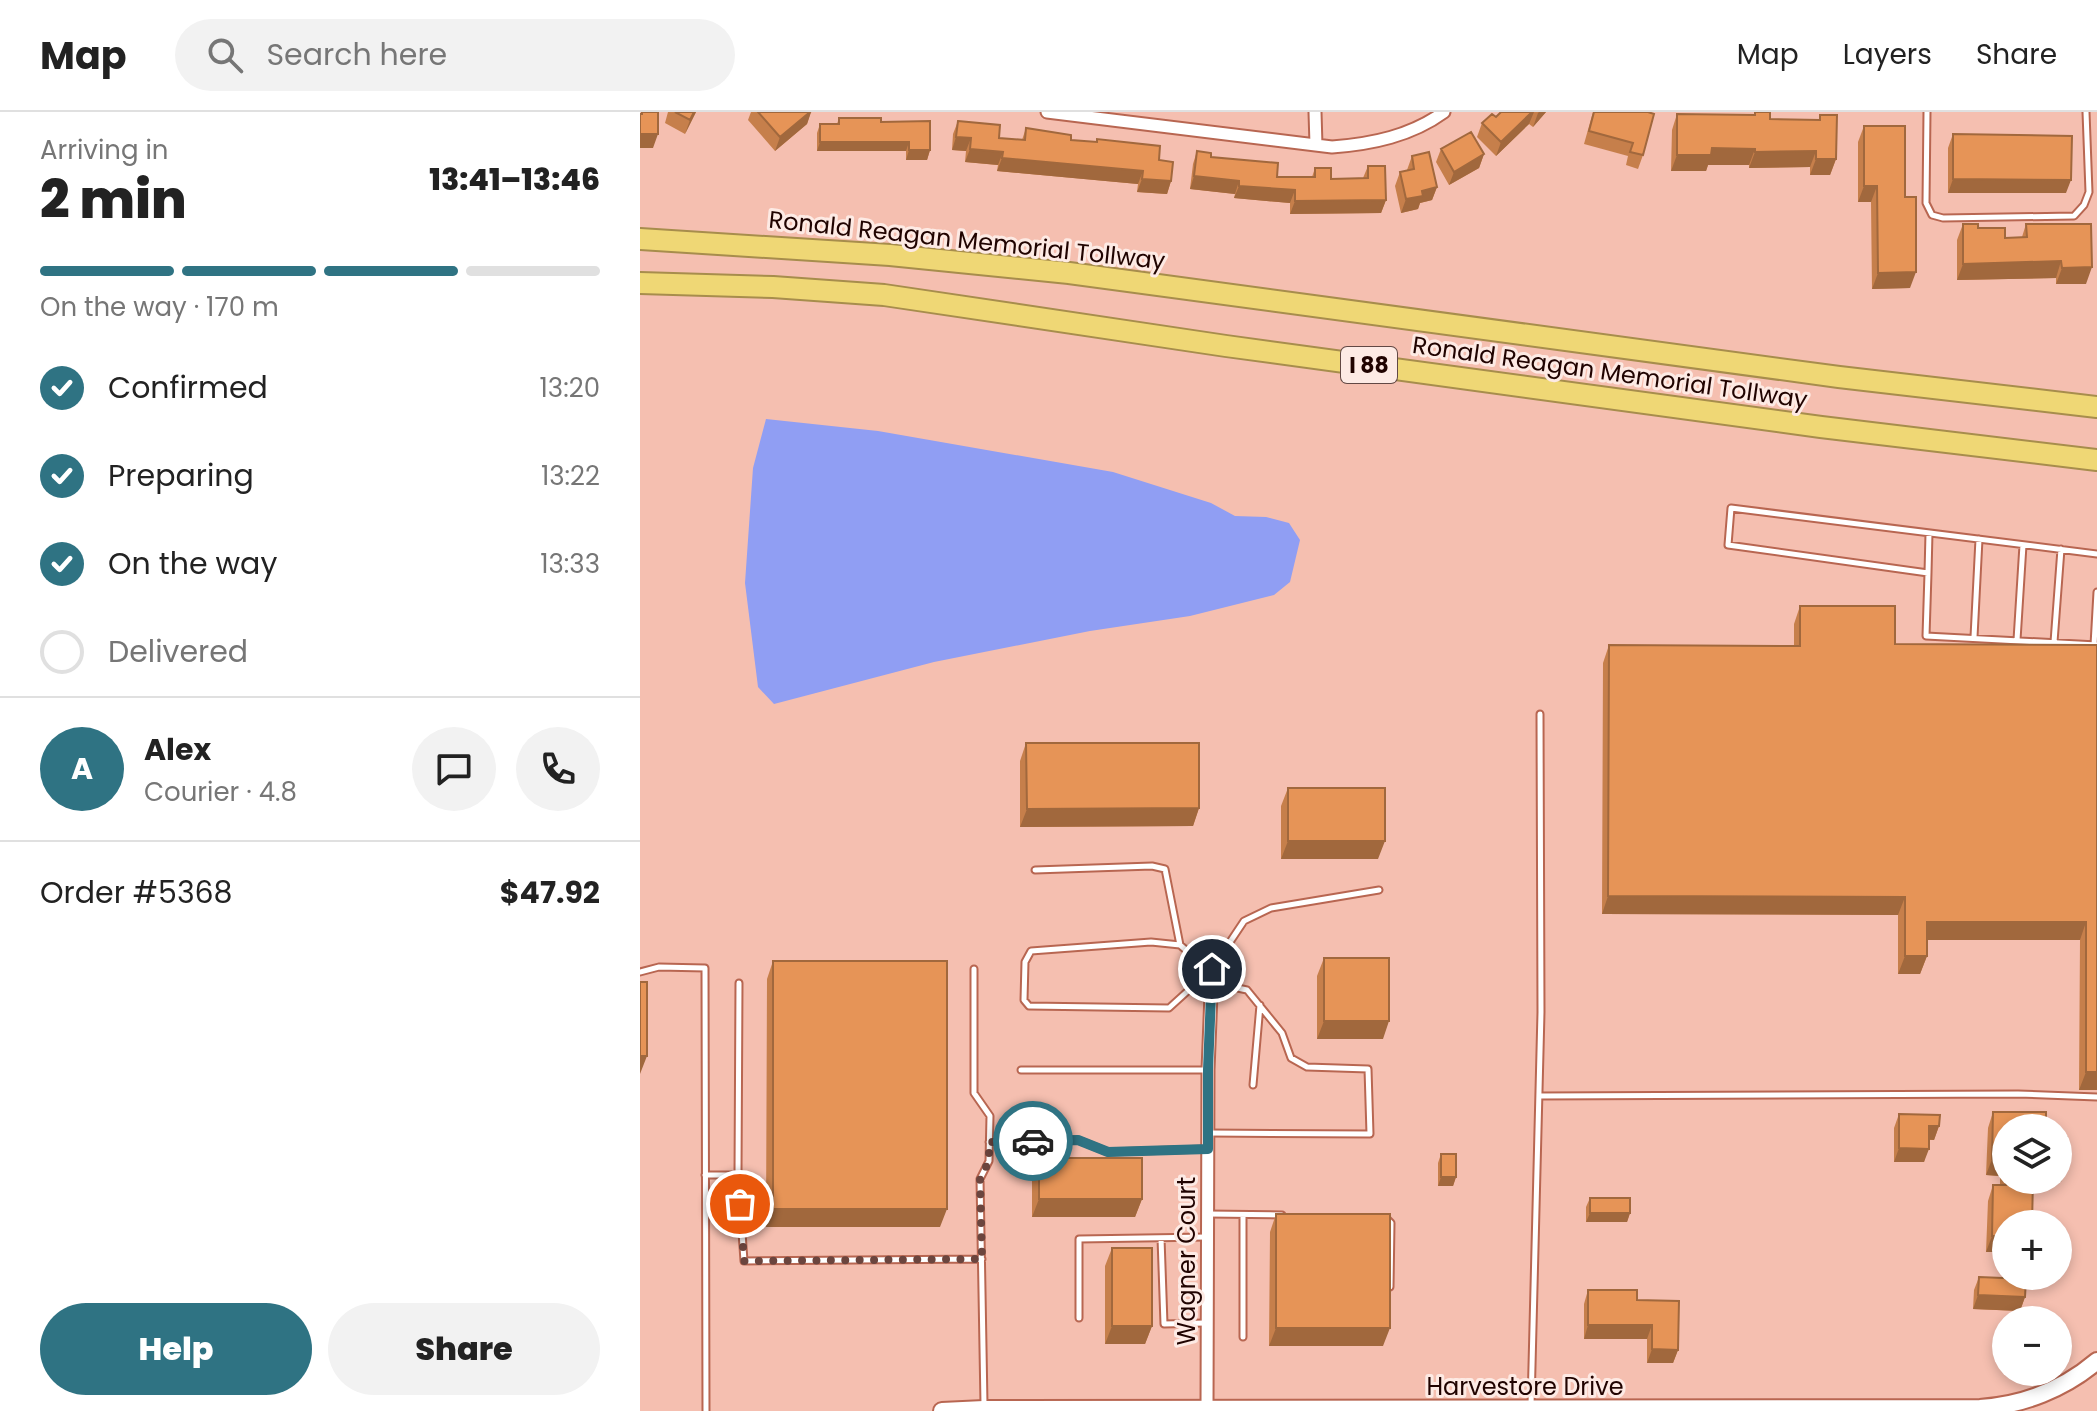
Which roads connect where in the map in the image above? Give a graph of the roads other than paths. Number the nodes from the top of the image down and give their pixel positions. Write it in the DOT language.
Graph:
graph roads {
  1 [pos="1047,112"];
  2 [pos="1315,112"];
  3 [pos="1444,112"];
  4 [pos="1927,112"];
  5 [pos="2086,112"];
  6 [pos="1120,116"];
  7 [pos="1316,145"];
  8 [pos="640,239"];
  9 [pos="640,283"];
  10 [pos="2097,407"];
  11 [pos="2097,460"];
  12 [pos="1929,533"];
  13 [pos="1979,539"];
  14 [pos="2023,545"];
  15 [pos="2061,549"];
  16 [pos="2097,554"];
  17 [pos="1928,573"];
  18 [pos="2097,592"];
  19 [pos="1974,637"];
  20 [pos="2017,640"];
  21 [pos="2054,642"];
  22 [pos="2096,645"];
  23 [pos="1540,714"];
  24 [pos="1035,870"];
  25 [pos="1379,890"];
  26 [pos="1180,945"];
  27 [pos="974,969"];
  28 [pos="1212,969"];
  29 [pos="640,972"];
  30 [pos="739,983"];
  31 [pos="1260,1004"];
  32 [pos="1021,1070"];
  33 [pos="1208,1070"];
  34 [pos="1253,1085"];
  35 [pos="1539,1096"];
  36 [pos="2097,1097"];
  37 [pos="1208,1133"];
  38 [pos="989,1142"];
  39 [pos="1208,1149"];
  40 [pos="705,1175"];
  41 [pos="738,1175"];
  42 [pos="1207,1214"];
  43 [pos="1243,1215"];
  44 [pos="1295,1215"];
  45 [pos="1383,1215"];
  46 [pos="1208,1237"];
  47 [pos="1161,1238"];
  48 [pos="982,1259"];
  49 [pos="1390,1300"];
  50 [pos="1079,1318"];
  51 [pos="1207,1323"];
  52 [pos="1243,1337"];
  53 [pos="2097,1361"];
  54 [pos="984,1409"];
  55 [pos="1207,1410"];
  56 [pos="1365,1410"];
  57 [pos="1444,1410"];
  58 [pos="1531,1410"];
  59 [pos="1748,1410"];
  60 [pos="1881,1410"];
  61 [pos="706,1411"];
  62 [pos="942,1411"];
  1 -- 6 [label="street"];
  2 -- 7 [label="street"];
  3 -- 7 [label="street"];
  4 -- 5 [label="lane"];
  6 -- 7 [label="street"];
  8 -- 10 [label="highway, Ronald Reagan Memorial Tollway / I 88"];
  9 -- 11 [label="highway, Ronald Reagan Memorial Tollway / I 88"];
  12 -- 13 [label="lane"];
  12 -- 17 [label="lane"];
  12 -- 17 [label="lane"];
  13 -- 14 [label="lane"];
  13 -- 19 [label="lane"];
  14 -- 15 [label="lane"];
  14 -- 20 [label="lane"];
  15 -- 16 [label="lane"];
  15 -- 21 [label="lane"];
  17 -- 19 [label="lane"];
  18 -- 22 [label="lane"];
  19 -- 20 [label="lane"];
  20 -- 21 [label="lane"];
  21 -- 22 [label="lane"];
  23 -- 35 [label="lane"];
  24 -- 26 [label="lane"];
  25 -- 28 [label="lane"];
  26 -- 28 [label="lane"];
  26 -- 28 [label="lane"];
  27 -- 38 [label="lane"];
  28 -- 31 [label="lane"];
  28 -- 33 [label="street, Wagner Court"];
  29 -- 40 [label="lane"];
  30 -- 41 [label="lane"];
  31 -- 34 [label="lane"];
  31 -- 37 [label="lane"];
  32 -- 33 [label="lane"];
  33 -- 37 [label="street, Wagner Court"];
  35 -- 36 [label="lane"];
  35 -- 58 [label="lane"];
  37 -- 39 [label="street, Wagner Court"];
  38 -- 39 [label="lane"];
  38 -- 48 [label="lane"];
  39 -- 42 [label="street, Wagner Court"];
  40 -- 41 [label="lane"];
  40 -- 61 [label="lane"];
  41 -- 48 [label="lane"];
  42 -- 43 [label="lane"];
  42 -- 46 [label="street, Wagner Court"];
  43 -- 44 [label="lane"];
  43 -- 52 [label="lane"];
  45 -- 49 [label="lane"];
  46 -- 47 [label="lane"];
  46 -- 51 [label="street, Wagner Court"];
  47 -- 50 [label="lane"];
  47 -- 51 [label="lane"];
  48 -- 54 [label="lane"];
  51 -- 55 [label="street, Wagner Court"];
  53 -- 60 [label="street, Harvestore Drive"];
  54 -- 55 [label="street, Harvestore Drive"];
  54 -- 62 [label="street, Harvestore Drive"];
  55 -- 56 [label="street, Harvestore Drive"];
  56 -- 57 [label="street, Harvestore Drive"];
  57 -- 58 [label="street, Harvestore Drive"];
  58 -- 59 [label="street, Harvestore Drive"];
  59 -- 60 [label="street, Harvestore Drive"];
}
